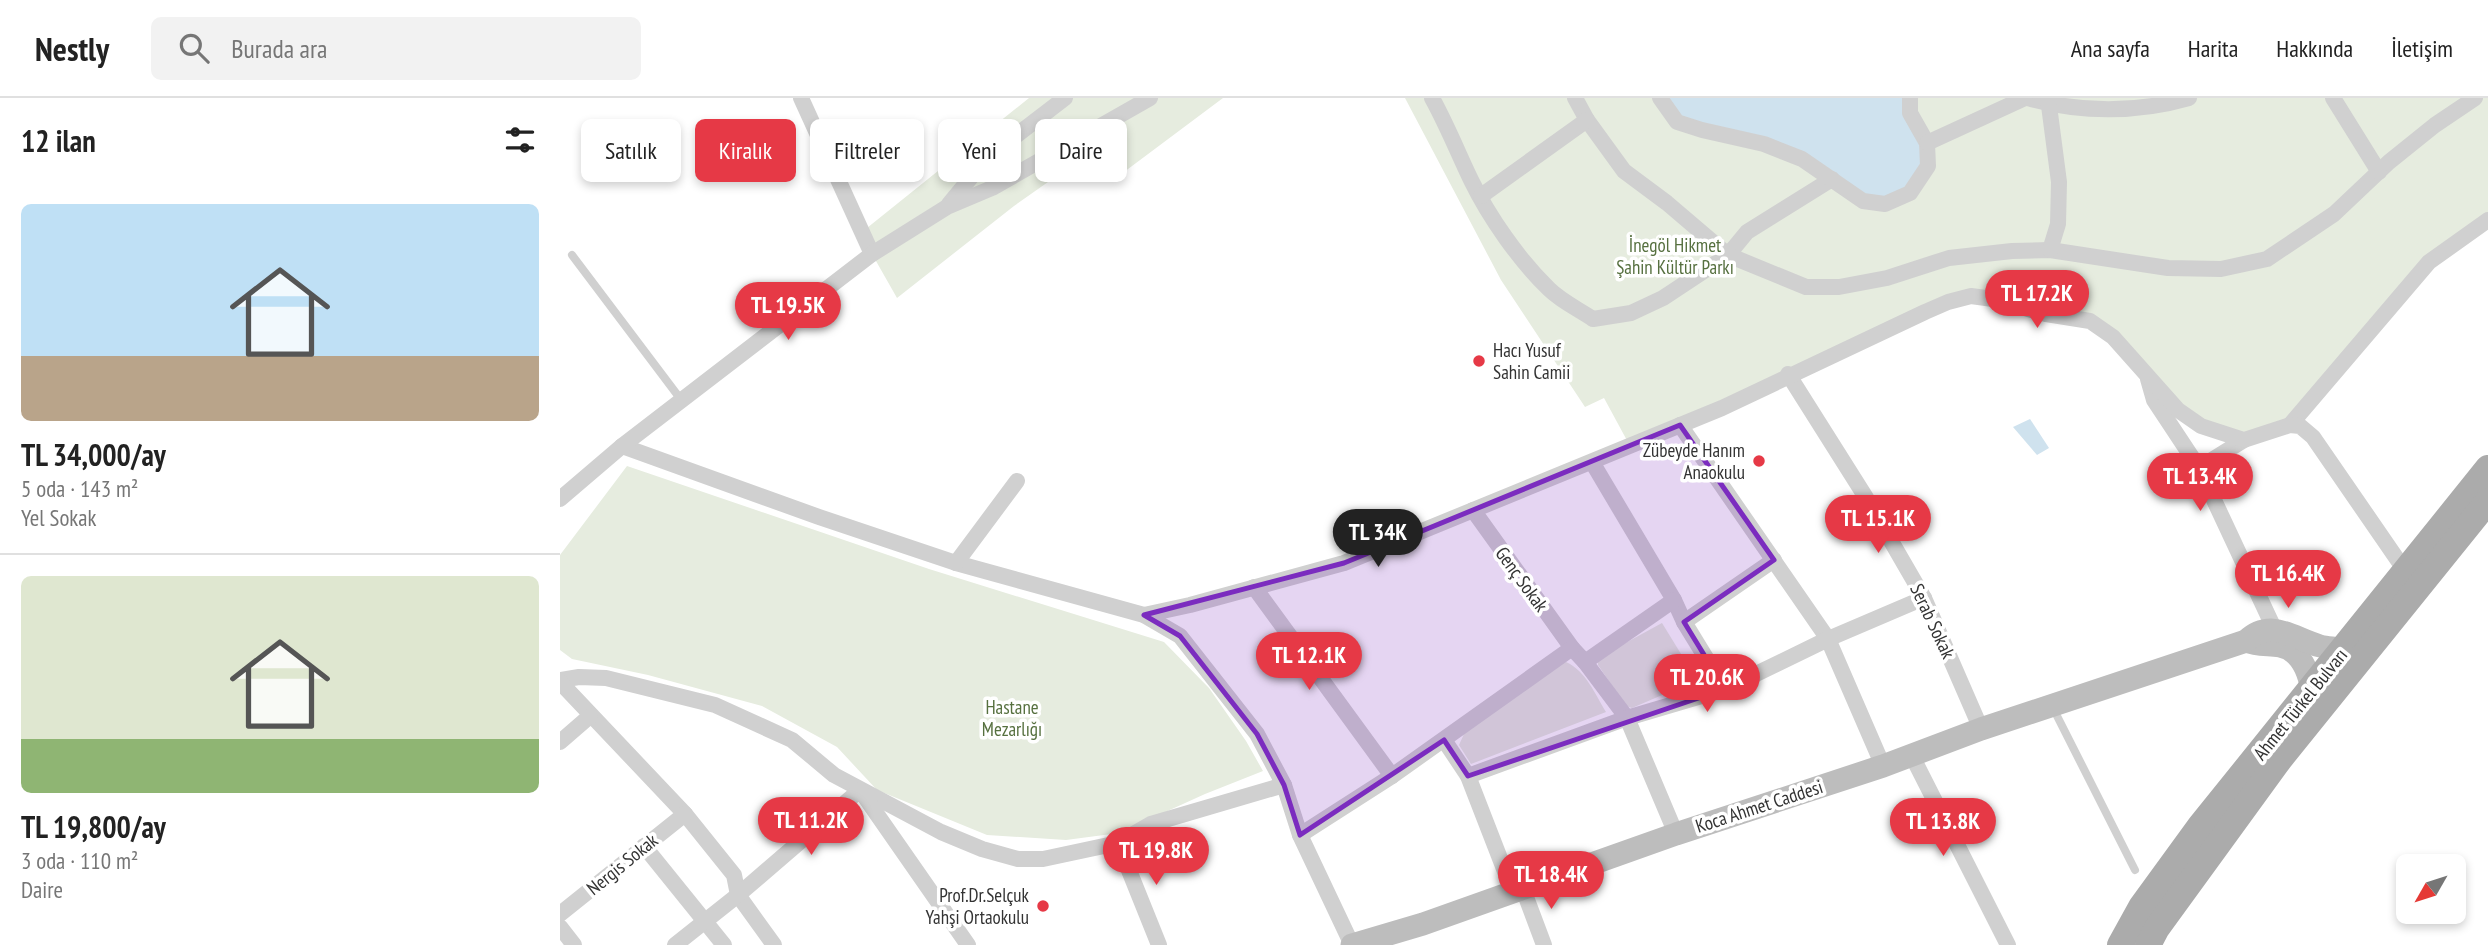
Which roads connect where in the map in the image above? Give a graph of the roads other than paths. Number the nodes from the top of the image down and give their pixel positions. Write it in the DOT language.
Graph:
graph roads {
  1 [pos="801,98"];
  2 [pos="1065,98"];
  3 [pos="1150,98"];
  4 [pos="1432,98"];
  5 [pos="1575,98"];
  6 [pos="1660,98"];
  7 [pos="1910,98"];
  8 [pos="2027,98"];
  9 [pos="2189,98"];
  10 [pos="2333,98"];
  11 [pos="2475,98"];
  12 [pos="2050,100"];
  13 [pos="1587,120"];
  14 [pos="1927,143"];
  15 [pos="2379,172"];
  16 [pos="1832,179"];
  17 [pos="1481,196"];
  18 [pos="947,206"];
  19 [pos="2488,220"];
  20 [pos="2050,250"];
  21 [pos="872,254"];
  22 [pos="572,255"];
  23 [pos="1728,255"];
  24 [pos="2146,373"];
  25 [pos="1788,374"];
  26 [pos="682,401"];
  27 [pos="1680,425"];
  28 [pos="2290,425"];
  29 [pos="2244,440"];
  30 [pos="622,446"];
  31 [pos="1592,462"];
  32 [pos="2199,467"];
  33 [pos="2488,468"];
  34 [pos="1017,481"];
  35 [pos="560,499"];
  36 [pos="2488,501"];
  37 [pos="1473,510"];
  38 [pos="1774,560"];
  39 [pos="956,563"];
  40 [pos="2406,572"];
  41 [pos="1254,587"];
  42 [pos="1924,598"];
  43 [pos="1674,600"];
  44 [pos="1144,615"];
  45 [pos="1684,622"];
  46 [pos="2279,638"];
  47 [pos="1828,639"];
  48 [pos="1572,648"];
  49 [pos="2343,650"];
  50 [pos="1585,662"];
  51 [pos="560,681"];
  52 [pos="1725,689"];
  53 [pos="2312,691"];
  54 [pos="2052,705"];
  55 [pos="590,716"];
  56 [pos="1628,718"];
  57 [pos="1981,729"];
  58 [pos="1444,740"];
  59 [pos="560,742"];
  60 [pos="1911,754"];
  61 [pos="1883,766"];
  62 [pos="1392,776"];
  63 [pos="1468,776"];
  64 [pos="1284,785"];
  65 [pos="860,790"];
  66 [pos="685,814"];
  67 [pos="1676,834"];
  68 [pos="1300,835"];
  69 [pos="1118,844"];
  70 [pos="644,846"];
  71 [pos="2135,870"];
  72 [pos="1518,890"];
  73 [pos="738,895"];
  74 [pos="560,914"];
  75 [pos="705,919"];
  76 [pos="560,927"];
  77 [pos="574,945"];
  78 [pos="675,945"];
  79 [pos="724,945"];
  80 [pos="774,945"];
  81 [pos="968,945"];
  82 [pos="1159,945"];
  83 [pos="1352,945"];
  84 [pos="1544,945"];
  85 [pos="2008,945"];
  86 [pos="2120,945"];
  87 [pos="2148,945"];
  1 -- 21 [label="street"];
  2 -- 18 [label="street"];
  3 -- 18 [label="street"];
  4 -- 17 [label="street"];
  5 -- 13 [label="street"];
  6 -- 16 [label="street"];
  7 -- 14 [label="street"];
  8 -- 12 [label="street"];
  8 -- 14 [label="street"];
  9 -- 12 [label="street"];
  10 -- 15 [label="street"];
  11 -- 15 [label="street"];
  12 -- 20 [label="street"];
  13 -- 17 [label="street"];
  13 -- 23 [label="street"];
  14 -- 16 [label="street"];
  15 -- 20 [label="street"];
  16 -- 23 [label="street"];
  17 -- 23 [label="street"];
  18 -- 21 [label="street"];
  19 -- 28 [label="street"];
  20 -- 23 [label="street"];
  21 -- 26 [label="street"];
  22 -- 26 [label="lane"];
  24 -- 25 [label="street"];
  24 -- 29 [label="street"];
  24 -- 32 [label="street"];
  25 -- 27 [label="street"];
  25 -- 42 [label="street, Serab Sokak"];
  26 -- 30 [label="street"];
  27 -- 31 [label="street"];
  27 -- 38 [label="street"];
  28 -- 29 [label="street"];
  28 -- 40 [label="street"];
  29 -- 32 [label="street"];
  30 -- 35 [label="street"];
  30 -- 39 [label="street"];
  31 -- 37 [label="street"];
  31 -- 43 [label="street"];
  32 -- 46 [label="street"];
  33 -- 40 [label="main road, Ahmet Türkel Bulvarı"];
  34 -- 39 [label="street"];
  36 -- 87 [label="main road, Ahmet Türkel Bulvarı"];
  37 -- 41 [label="street"];
  37 -- 48 [label="street, Genç Sokak"];
  38 -- 45 [label="street"];
  38 -- 47 [label="street"];
  39 -- 44 [label="street"];
  40 -- 49 [label="main road, Ahmet Türkel Bulvarı"];
  41 -- 44 [label="street"];
  41 -- 62 [label="street"];
  42 -- 47 [label="street"];
  42 -- 57 [label="street, Serab Sokak"];
  43 -- 45 [label="street"];
  43 -- 50 [label="street"];
  44 -- 64 [label="street"];
  45 -- 52 [label="street"];
  46 -- 49 [label="street"];
  46 -- 53 [label="street"];
  46 -- 54 [label="street, Koca Ahmet Caddesi"];
  47 -- 52 [label="street"];
  47 -- 61 [label="street"];
  48 -- 50 [label="street, Genç Sokak"];
  48 -- 58 [label="street"];
  49 -- 53 [label="main road, Ahmet Türkel Bulvarı"];
  50 -- 56 [label="street, Genç Sokak"];
  51 -- 55 [label="street"];
  51 -- 65 [label="street"];
  52 -- 56 [label="street"];
  53 -- 86 [label="main road, Ahmet Türkel Bulvarı"];
  54 -- 57 [label="street, Koca Ahmet Caddesi"];
  54 -- 71 [label="lane"];
  55 -- 59 [label="street"];
  55 -- 66 [label="street"];
  56 -- 63 [label="street"];
  56 -- 67 [label="street, Genç Sokak"];
  57 -- 60 [label="street, Koca Ahmet Caddesi"];
  58 -- 62 [label="street"];
  58 -- 63 [label="street"];
  60 -- 61 [label="street, Koca Ahmet Caddesi"];
  60 -- 85 [label="street"];
  61 -- 67 [label="street, Koca Ahmet Caddesi"];
  62 -- 68 [label="street"];
  63 -- 72 [label="street"];
  64 -- 68 [label="street"];
  64 -- 69 [label="street"];
  65 -- 69 [label="street"];
  65 -- 73 [label="street"];
  65 -- 81 [label="street"];
  66 -- 70 [label="street, Nergis Sokak"];
  66 -- 73 [label="street"];
  67 -- 72 [label="street, Koca Ahmet Caddesi"];
  68 -- 83 [label="street"];
  69 -- 82 [label="street"];
  70 -- 74 [label="street, Nergis Sokak"];
  70 -- 75 [label="street"];
  72 -- 83 [label="street, Koca Ahmet Caddesi"];
  72 -- 84 [label="street"];
  73 -- 75 [label="street"];
  73 -- 80 [label="street"];
  75 -- 78 [label="street"];
  75 -- 79 [label="street"];
  76 -- 77 [label="street"];
}
